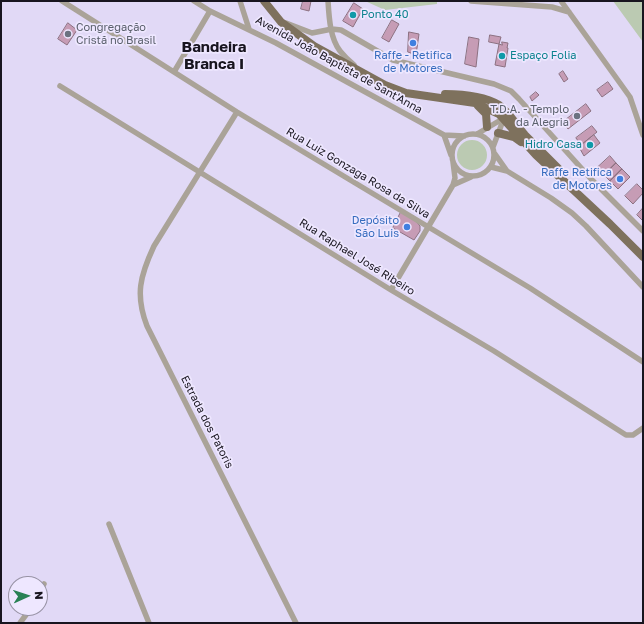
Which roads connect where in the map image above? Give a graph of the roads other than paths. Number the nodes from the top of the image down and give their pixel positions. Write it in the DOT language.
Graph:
graph roads {
  1 [pos="62,1"];
  2 [pos="194,1"];
  3 [pos="240,1"];
  4 [pos="264,1"];
  5 [pos="328,1"];
  6 [pos="471,1"];
  7 [pos="561,1"];
  8 [pos="210,11"];
  9 [pos="569,12"];
  10 [pos="281,22"];
  11 [pos="249,29"];
  12 [pos="332,29"];
  13 [pos="174,72"];
  14 [pos="363,74"];
  15 [pos="60,86"];
  16 [pos="418,95"];
  17 [pos="475,103"];
  18 [pos="498,105"];
  19 [pos="237,112"];
  20 [pos="504,118"];
  21 [pos="488,127"];
  22 [pos="498,133"];
  23 [pos="477,134"];
  24 [pos="524,134"];
  25 [pos="444,135"];
  26 [pos="643,135"];
  27 [pos="464,136"];
  28 [pos="493,147"];
  29 [pos="495,154"];
  30 [pos="536,155"];
  31 [pos="452,159"];
  32 [pos="491,167"];
  33 [pos="507,171"];
  34 [pos="200,172"];
  35 [pos="474,177"];
  36 [pos="454,185"];
  37 [pos="610,224"];
  38 [pos="428,227"];
  39 [pos="643,231"];
  40 [pos="643,257"];
  41 [pos="643,287"];
  42 [pos="392,290"];
  43 [pos="643,362"];
  44 [pos="643,428"];
  45 [pos="109,524"];
  46 [pos="149,623"];
  47 [pos="296,623"];
  1 -- 13 [label="street, Rua Luiz Gonzaga Rosa da Silva"];
  2 -- 8 [label="street"];
  3 -- 11 [label="street, Avenida João Baptista de Sant'Anna"];
  4 -- 10 [label="main road"];
  5 -- 12 [label="street"];
  6 -- 9 [label="street"];
  7 -- 9 [label="street"];
  8 -- 11 [label="street"];
  8 -- 13 [label="street"];
  9 -- 26 [label="street"];
  10 -- 12 [label="street"];
  10 -- 14 [label="main road"];
  11 -- 25 [label="street, Avenida João Baptista de Sant'Anna"];
  12 -- 14 [label="street"];
  12 -- 39 [label="street"];
  13 -- 19 [label="street, Rua Luiz Gonzaga Rosa da Silva"];
  14 -- 16 [label="main road"];
  15 -- 34 [label="street, Rua Raphael José Ribeiro"];
  16 -- 17 [label="main road"];
  16 -- 18 [label="main road"];
  17 -- 20 [label="main road"];
  17 -- 21 [label="main road"];
  18 -- 20 [label="main road"];
  18 -- 24 [label="main road"];
  19 -- 34 [label="street, Estrada dos Patoris"];
  19 -- 38 [label="street, Rua Luiz Gonzaga Rosa da Silva"];
  20 -- 21 [label="street"];
  20 -- 22 [label="street"];
  20 -- 24 [label="main road"];
  20 -- 30 [label="main road"];
  21 -- 23 [label="street"];
  22 -- 28 [label="street"];
  22 -- 30 [label="main road"];
  23 -- 27 [label="street"];
  23 -- 28 [label="street"];
  24 -- 37 [label="main road"];
  25 -- 27 [label="street, Avenida João Baptista de Sant'Anna"];
  25 -- 31 [label="street"];
  27 -- 31 [label="street"];
  28 -- 29 [label="street"];
  29 -- 32 [label="street"];
  29 -- 33 [label="street"];
  30 -- 37 [label="main road"];
  31 -- 35 [label="street"];
  31 -- 36 [label="street"];
  32 -- 33 [label="street"];
  32 -- 35 [label="street"];
  33 -- 41 [label="street"];
  34 -- 42 [label="street, Rua Raphael José Ribeiro"];
  34 -- 47 [label="street, Estrada dos Patoris"];
  35 -- 36 [label="street"];
  36 -- 38 [label="street"];
  37 -- 40 [label="main road"];
  38 -- 42 [label="street"];
  38 -- 43 [label="street, Rua Luiz Gonzaga Rosa da Silva"];
  42 -- 44 [label="street, Rua Raphael José Ribeiro"];
  45 -- 46 [label="street"];
}
